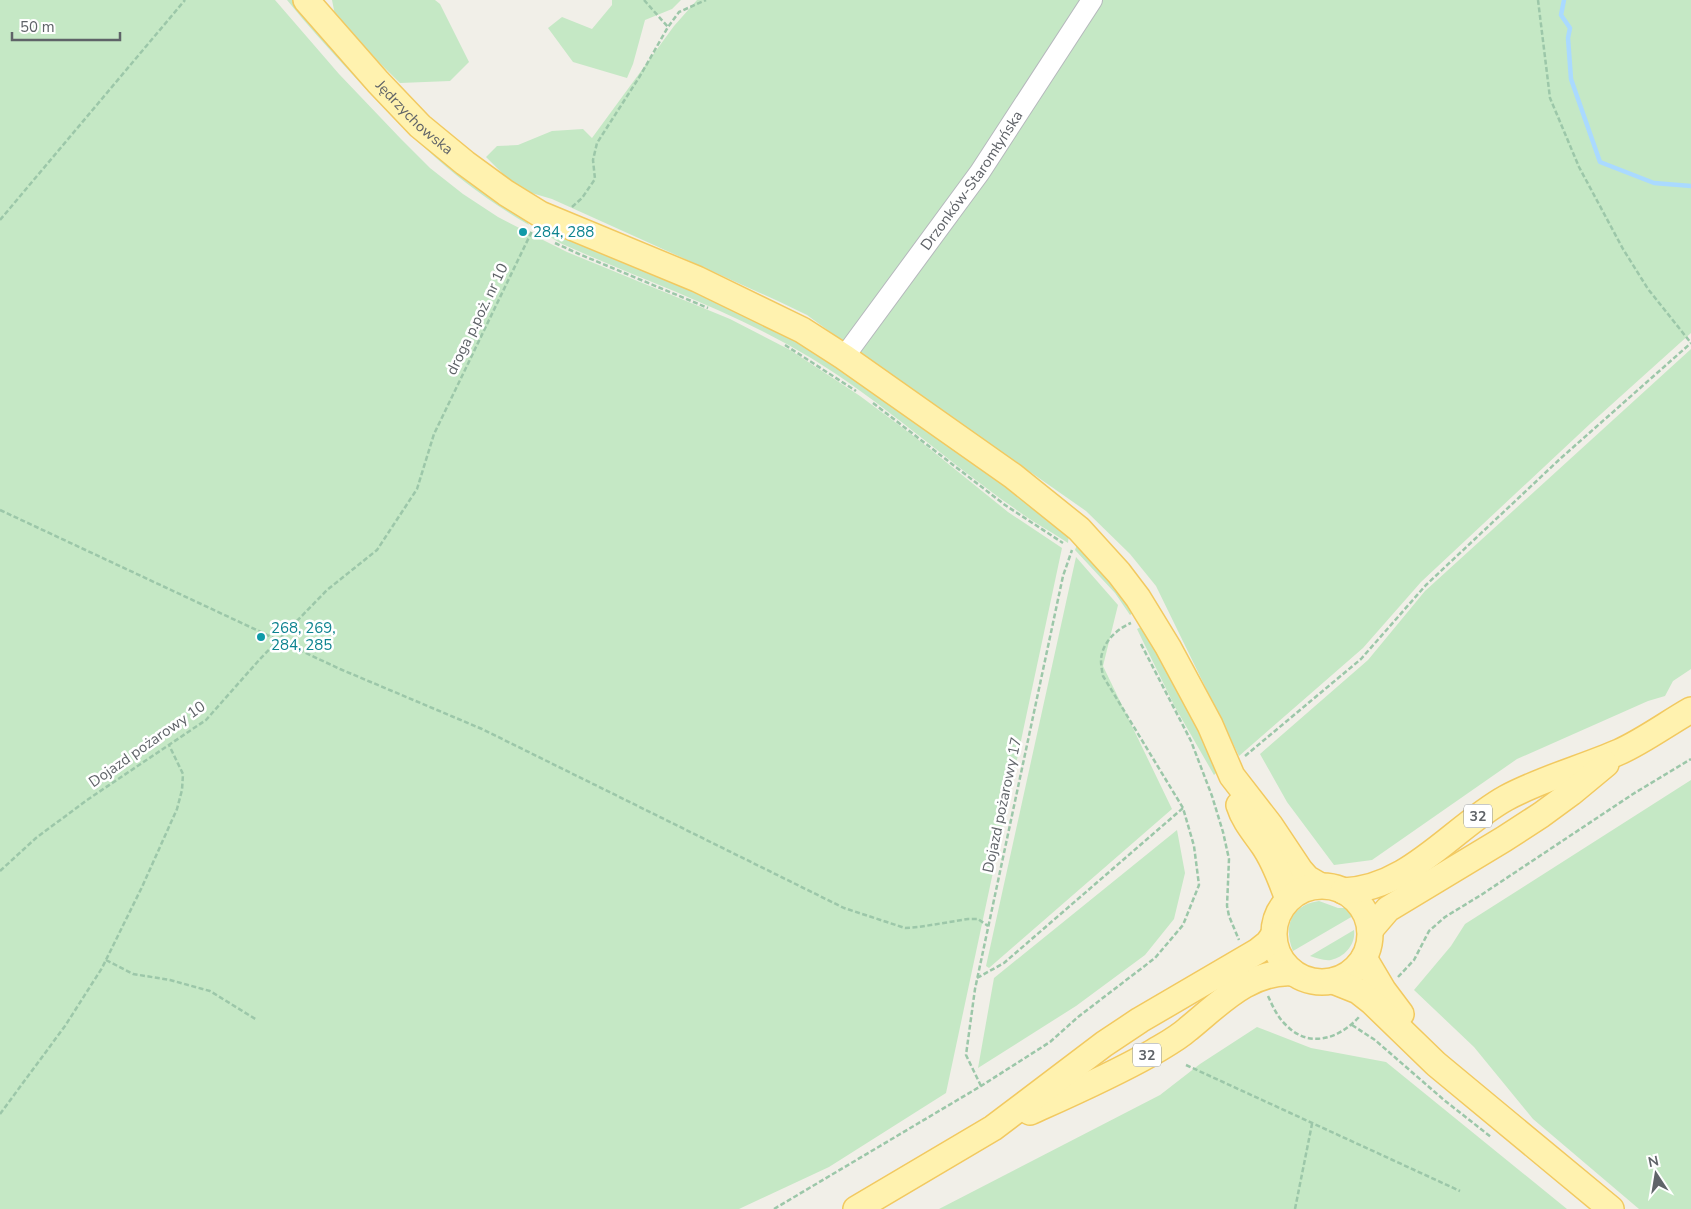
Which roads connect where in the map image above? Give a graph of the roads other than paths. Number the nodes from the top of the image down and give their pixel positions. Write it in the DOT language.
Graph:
graph roads {
  1 [pos="306,0"];
  2 [pos="1092,0"];
  3 [pos="844,357"];
  4 [pos="1691,710"];
  5 [pos="1621,752"];
  6 [pos="1231,773"];
  7 [pos="1319,886"];
  8 [pos="1343,891"];
  9 [pos="1288,900"];
  10 [pos="1370,930"];
  11 [pos="1273,936"];
  12 [pos="1364,958"];
  13 [pos="1293,973"];
  14 [pos="1333,981"];
  15 [pos="1378,996"];
  16 [pos="993,1128"];
  17 [pos="856,1209"];
  18 [pos="1611,1209"];
  1 -- 3 [label="main road, Jędrzychowska"];
  2 -- 3 [label="lane, Drzonków-Staromłyńska"];
  3 -- 6 [label="main road, Jędrzychowska"];
  4 -- 5 [label="main road, 32"];
  5 -- 8 [label="main road, 32"];
  5 -- 10 [label="main road, 32"];
  6 -- 7 [label="main road"];
  6 -- 9 [label="main road"];
  7 -- 8 [label="main road, 32"];
  7 -- 9 [label="main road"];
  8 -- 10 [label="main road, 32"];
  9 -- 11 [label="main road"];
  10 -- 12 [label="main road, 32"];
  11 -- 13 [label="main road"];
  11 -- 16 [label="main road, 32"];
  12 -- 14 [label="main road, 32"];
  12 -- 15 [label="main road"];
  13 -- 14 [label="main road, 32"];
  13 -- 16 [label="main road, 32"];
  14 -- 15 [label="main road"];
  15 -- 18 [label="main road"];
  16 -- 17 [label="main road, 32"];
}
